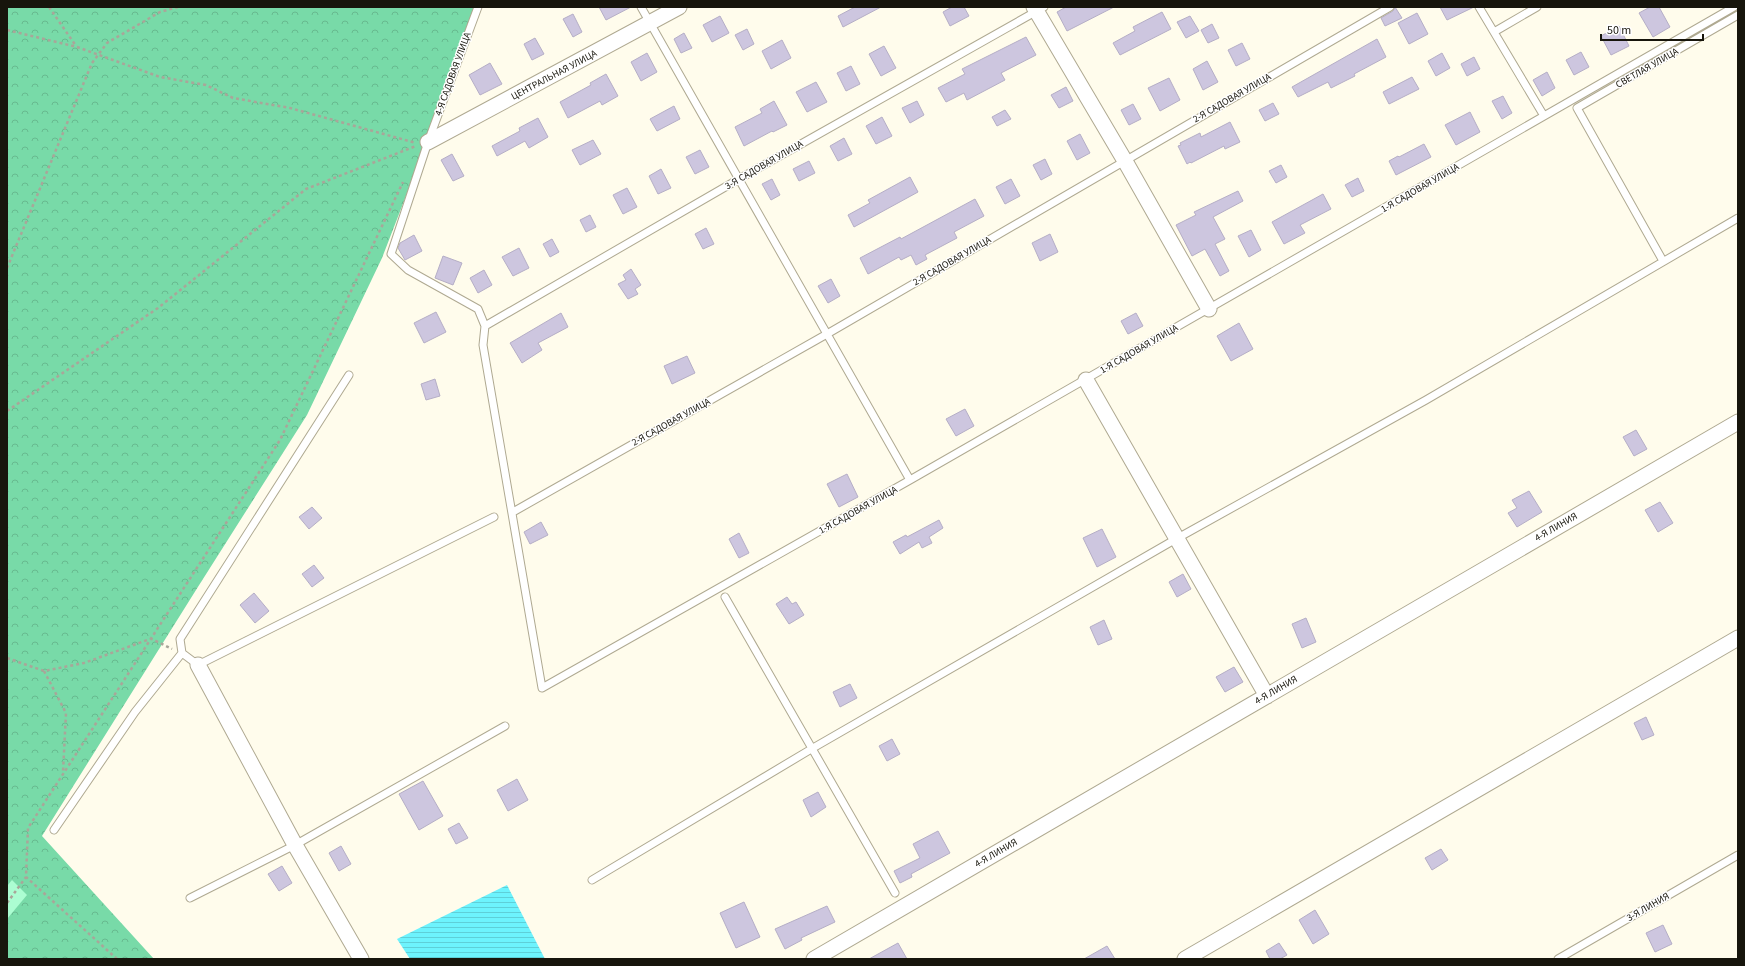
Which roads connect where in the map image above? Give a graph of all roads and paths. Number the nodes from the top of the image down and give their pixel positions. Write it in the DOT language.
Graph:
graph roads {
  1 [pos="49,7"];
  2 [pos="178,7"];
  3 [pos="478,7"];
  4 [pos="641,7"];
  5 [pos="679,7"];
  6 [pos="1390,7"];
  7 [pos="1479,7"];
  8 [pos="1537,7"];
  9 [pos="1734,7"];
  10 [pos="1038,8"];
  11 [pos="1738,15"];
  12 [pos="651,23"];
  13 [pos="7,30"];
  14 [pos="1494,32"];
  15 [pos="77,46"];
  16 [pos="1544,116"];
  17 [pos="422,146"];
  18 [pos="1125,161"];
  19 [pos="739,179"];
  20 [pos="404,181"];
  21 [pos="1738,218"];
  22 [pos="1663,261"];
  23 [pos="7,268"];
  24 [pos="1210,309"];
  25 [pos="485,326"];
  26 [pos="827,334"];
  27 [pos="349,375"];
  28 [pos="1086,380"];
  29 [pos="7,411"];
  30 [pos="1738,422"];
  31 [pos="910,480"];
  32 [pos="513,512"];
  33 [pos="494,517"];
  34 [pos="1176,539"];
  35 [pos="725,597"];
  36 [pos="150,638"];
  37 [pos="1738,638"];
  38 [pos="180,652"];
  39 [pos="7,658"];
  40 [pos="198,665"];
  41 [pos="44,671"];
  42 [pos="1267,696"];
  43 [pos="505,726"];
  44 [pos="813,748"];
  45 [pos="63,774"];
  46 [pos="54,830"];
  47 [pos="295,845"];
  48 [pos="1738,855"];
  49 [pos="26,876"];
  50 [pos="592,880"];
  51 [pos="895,893"];
  52 [pos="190,898"];
  53 [pos="7,903"];
  54 [pos="361,959"];
  55 [pos="814,959"];
  56 [pos="1185,959"];
  57 [pos="1558,959"];
  1 -- 15 [label="path"];
  2 -- 23 [label="path"];
  3 -- 17 [label="lane, 4-Я САДОВАЯ УЛИЦА"];
  4 -- 12 [label="lane"];
  5 -- 12 [label="street, ЦЕНТРАЛЬНАЯ УЛИЦА"];
  6 -- 18 [label="lane, 2-Я САДОВАЯ УЛИЦА"];
  7 -- 14 [label="lane"];
  8 -- 14 [label="lane"];
  9 -- 16 [label="lane, 1-Я САДОВАЯ УЛИЦА"];
  10 -- 18 [label="street"];
  10 -- 19 [label="lane, 3-Я САДОВАЯ УЛИЦА"];
  11 -- 22 [label="lane, СВЕТЛАЯ УЛИЦА"];
  12 -- 17 [label="street, ЦЕНТРАЛЬНАЯ УЛИЦА"];
  12 -- 19 [label="lane"];
  13 -- 15 [label="path"];
  14 -- 16 [label="lane"];
  15 -- 17 [label="path"];
  16 -- 24 [label="lane, 1-Я САДОВАЯ УЛИЦА"];
  17 -- 25 [label="lane, 4-Я САДОВАЯ УЛИЦА"];
  17 -- 29 [label="path"];
  18 -- 24 [label="street"];
  18 -- 26 [label="lane, 2-Я САДОВАЯ УЛИЦА"];
  19 -- 25 [label="lane, 3-Я САДОВАЯ УЛИЦА"];
  19 -- 26 [label="lane"];
  20 -- 36 [label="path"];
  21 -- 22 [label="lane"];
  22 -- 34 [label="lane"];
  24 -- 28 [label="lane, 1-Я САДОВАЯ УЛИЦА"];
  25 -- 32 [label="lane"];
  26 -- 31 [label="lane"];
  26 -- 32 [label="lane, 2-Я САДОВАЯ УЛИЦА"];
  27 -- 38 [label="lane"];
  28 -- 31 [label="lane, 1-Я САДОВАЯ УЛИЦА"];
  28 -- 34 [label="street"];
  30 -- 42 [label="street, 4-Я ЛИНИЯ"];
  31 -- 32 [label="lane, 1-Я САДОВАЯ УЛИЦА"];
  33 -- 40 [label="lane"];
  34 -- 42 [label="street"];
  34 -- 44 [label="lane"];
  35 -- 44 [label="lane"];
  36 -- 38 [label="path"];
  36 -- 41 [label="path"];
  37 -- 56 [label="street"];
  38 -- 40 [label="lane"];
  38 -- 46 [label="lane"];
  39 -- 41 [label="path"];
  40 -- 47 [label="street"];
  41 -- 45 [label="path"];
  42 -- 55 [label="street, 4-Я ЛИНИЯ"];
  43 -- 47 [label="lane"];
  44 -- 50 [label="lane"];
  44 -- 51 [label="lane"];
  47 -- 52 [label="lane"];
  47 -- 54 [label="street"];
  48 -- 57 [label="lane, 3-Я ЛИНИЯ"];
  49 -- 53 [label="path"];
}
